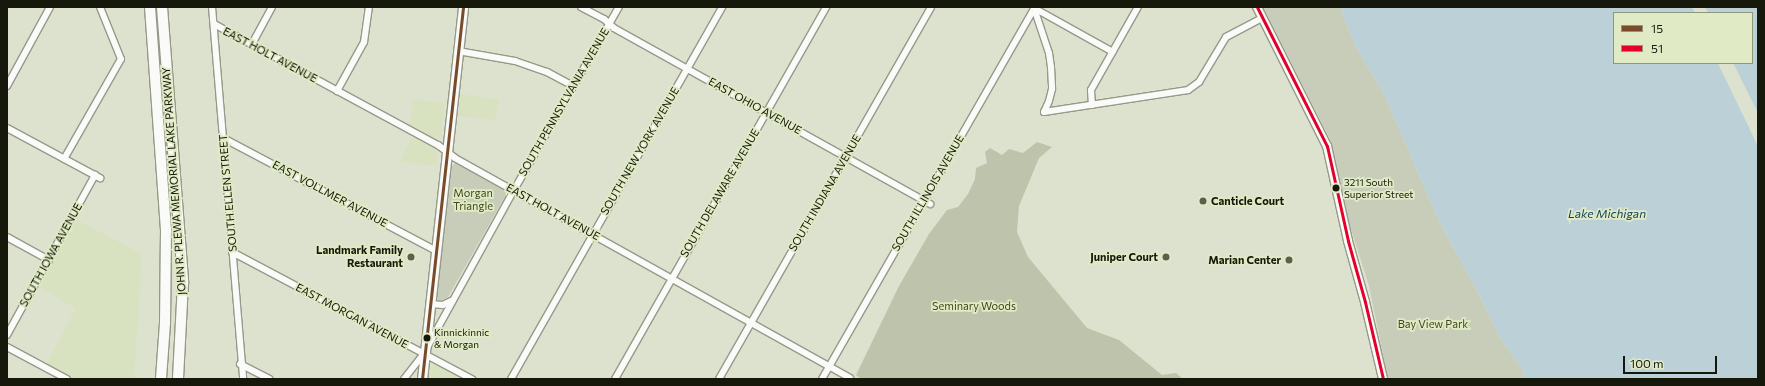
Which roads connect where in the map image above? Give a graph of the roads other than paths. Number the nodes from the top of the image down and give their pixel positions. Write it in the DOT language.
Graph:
graph roads {
  1 [pos="50,7"];
  2 [pos="100,7"];
  3 [pos="150,7"];
  4 [pos="162,7"];
  5 [pos="212,7"];
  6 [pos="272,7"];
  7 [pos="369,7"];
  8 [pos="463,7"];
  9 [pos="581,7"];
  10 [pos="619,7"];
  11 [pos="722,7"];
  12 [pos="826,7"];
  13 [pos="930,7"];
  14 [pos="1033,7"];
  15 [pos="1138,7"];
  16 [pos="1257,7"];
  17 [pos="1262,18"];
  18 [pos="214,24"];
  19 [pos="609,24"];
  20 [pos="252,44"];
  21 [pos="458,51"];
  22 [pos="1113,52"];
  23 [pos="687,69"];
  24 [pos="7,86"];
  25 [pos="573,86"];
  26 [pos="337,91"];
  27 [pos="1092,105"];
  28 [pos="766,112"];
  29 [pos="7,128"];
  30 [pos="223,138"];
  31 [pos="446,151"];
  32 [pos="845,157"];
  33 [pos="64,159"];
  34 [pos="514,190"];
  35 [pos="927,202"];
  36 [pos="593,234"];
  37 [pos="7,237"];
  38 [pos="436,251"];
  39 [pos="232,252"];
  40 [pos="49,260"];
  41 [pos="672,278"];
  42 [pos="452,301"];
  43 [pos="430,304"];
  44 [pos="751,322"];
  45 [pos="7,334"];
  46 [pos="7,346"];
  47 [pos="424,353"];
  48 [pos="240,364"];
  49 [pos="830,365"];
  50 [pos="850,378"];
  51 [pos="67,379"];
  52 [pos="161,379"];
  53 [pos="178,379"];
  54 [pos="242,379"];
  55 [pos="269,379"];
  56 [pos="404,379"];
  57 [pos="422,379"];
  58 [pos="472,379"];
  59 [pos="511,379"];
  60 [pos="614,379"];
  61 [pos="719,379"];
  62 [pos="822,379"];
  63 [pos="1383,379"];
  1 -- 24 [label="street"];
  2 -- 33 [label="street"];
  3 -- 52 [label="main road, JOHN R. PLEWA MEMORIAL LAKE PARKWAY"];
  4 -- 53 [label="main road, JOHN R. PLEWA MEMORIAL LAKE PARKWAY"];
  5 -- 18 [label="street, SOUTH ELLEN STREET"];
  6 -- 20 [label="street"];
  7 -- 26 [label="street"];
  8 -- 21 [label="main road"];
  9 -- 19 [label="street, EAST OHIO AVENUE"];
  10 -- 19 [label="street, SOUTH PENNSYLVANIA AVENUE"];
  11 -- 23 [label="street, SOUTH NEW YORK AVENUE"];
  12 -- 28 [label="street, SOUTH DELAWARE AVENUE"];
  13 -- 32 [label="street, SOUTH INDIANA AVENUE"];
  14 -- 22 [label="street"];
  14 -- 27 [label="street"];
  14 -- 35 [label="street, SOUTH ILLINOIS AVENUE"];
  15 -- 22 [label="street"];
  16 -- 17 [label="street"];
  17 -- 27 [label="street"];
  17 -- 63 [label="street"];
  18 -- 20 [label="street, EAST HOLT AVENUE"];
  18 -- 30 [label="street, SOUTH ELLEN STREET"];
  19 -- 23 [label="street, EAST OHIO AVENUE"];
  19 -- 25 [label="street, SOUTH PENNSYLVANIA AVENUE"];
  20 -- 26 [label="street, EAST HOLT AVENUE"];
  21 -- 25 [label="street"];
  21 -- 31 [label="main road"];
  22 -- 27 [label="street"];
  23 -- 28 [label="street, EAST OHIO AVENUE"];
  23 -- 36 [label="street, SOUTH NEW YORK AVENUE"];
  25 -- 34 [label="street, SOUTH PENNSYLVANIA AVENUE"];
  26 -- 31 [label="street, EAST HOLT AVENUE"];
  28 -- 32 [label="street, EAST OHIO AVENUE"];
  28 -- 41 [label="street, SOUTH DELAWARE AVENUE"];
  29 -- 33 [label="street"];
  30 -- 38 [label="street, EAST VOLLMER AVENUE"];
  30 -- 39 [label="street, SOUTH ELLEN STREET"];
  31 -- 34 [label="street, EAST HOLT AVENUE"];
  31 -- 38 [label="main road"];
  32 -- 35 [label="street, EAST OHIO AVENUE"];
  32 -- 44 [label="street, SOUTH INDIANA AVENUE"];
  33 -- 40 [label="street, SOUTH IOWA AVENUE"];
  34 -- 36 [label="street, EAST HOLT AVENUE"];
  34 -- 42 [label="street, SOUTH PENNSYLVANIA AVENUE"];
  35 -- 49 [label="street, SOUTH ILLINOIS AVENUE"];
  36 -- 41 [label="street, EAST HOLT AVENUE"];
  36 -- 59 [label="street, SOUTH NEW YORK AVENUE"];
  37 -- 40 [label="street"];
  38 -- 43 [label="main road"];
  39 -- 47 [label="street, EAST MORGAN AVENUE"];
  39 -- 48 [label="street, SOUTH ELLEN STREET"];
  40 -- 45 [label="street, SOUTH IOWA AVENUE"];
  41 -- 44 [label="street, EAST HOLT AVENUE"];
  41 -- 60 [label="street, SOUTH DELAWARE AVENUE"];
  42 -- 43 [label="street"];
  42 -- 47 [label="street, SOUTH PENNSYLVANIA AVENUE"];
  43 -- 47 [label="main road"];
  44 -- 49 [label="street, EAST HOLT AVENUE"];
  44 -- 61 [label="street, SOUTH INDIANA AVENUE"];
  46 -- 51 [label="street"];
  47 -- 56 [label="street, SOUTH PENNSYLVANIA AVENUE"];
  47 -- 57 [label="main road"];
  47 -- 58 [label="street, EAST MORGAN AVENUE"];
  48 -- 54 [label="street, SOUTH ELLEN STREET"];
  48 -- 55 [label="street"];
  49 -- 50 [label="street, EAST HOLT AVENUE"];
  49 -- 62 [label="street, SOUTH ILLINOIS AVENUE"];
}
